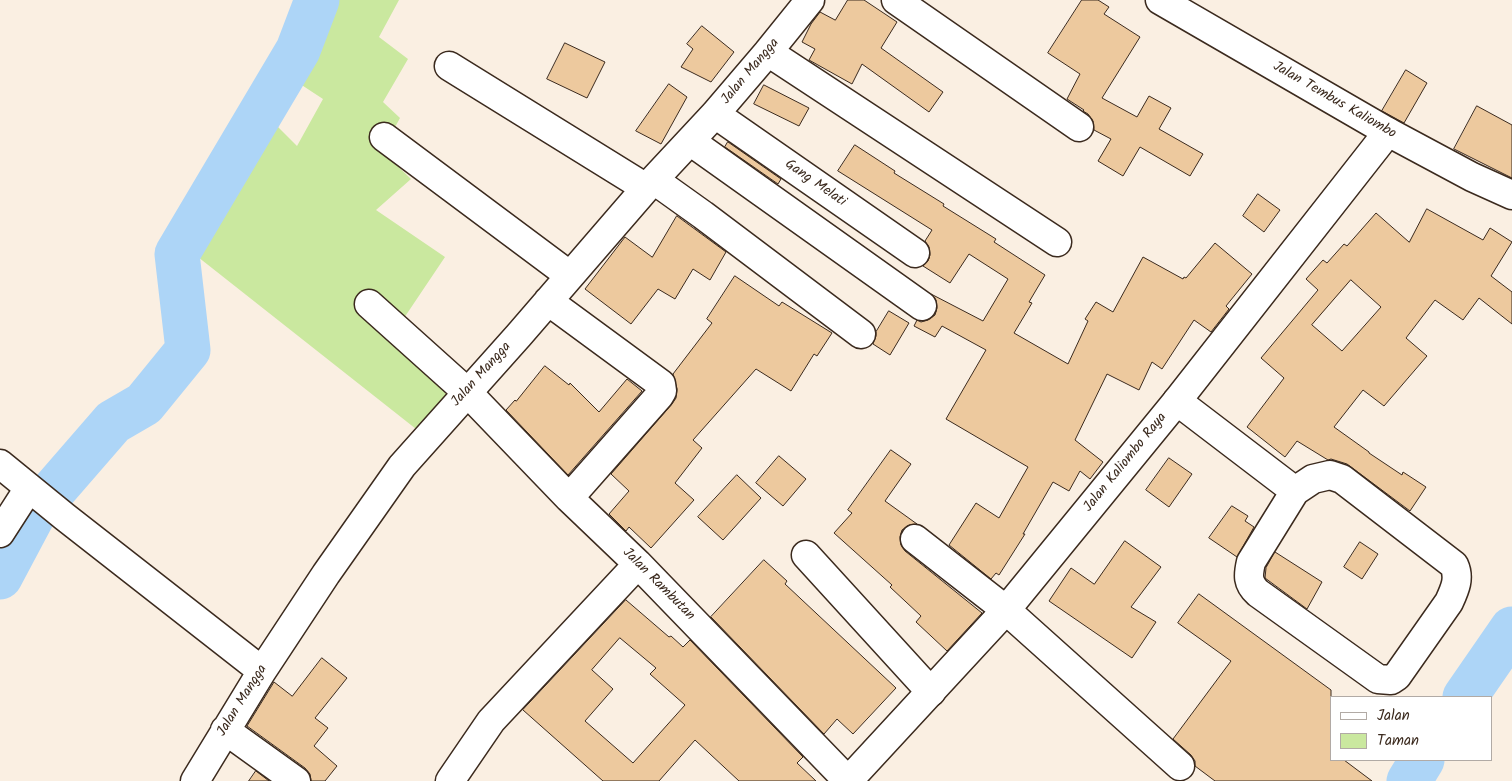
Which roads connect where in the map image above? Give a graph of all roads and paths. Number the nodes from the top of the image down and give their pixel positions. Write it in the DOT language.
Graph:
graph roads {
  1 [pos="810,0"];
  2 [pos="896,0"];
  3 [pos="1160,0"];
  4 [pos="768,52"];
  5 [pos="449,66"];
  6 [pos="715,114"];
  7 [pos="1079,127"];
  8 [pos="1388,132"];
  9 [pos="384,137"];
  10 [pos="690,141"];
  11 [pos="650,184"];
  12 [pos="1512,195"];
  13 [pos="1056,242"];
  14 [pos="915,253"];
  15 [pos="569,275"];
  16 [pos="548,301"];
  17 [pos="370,304"];
  18 [pos="922,306"];
  19 [pos="861,334"];
  20 [pos="466,392"];
  21 [pos="1177,401"];
  22 [pos="0,464"];
  23 [pos="33,491"];
  24 [pos="1295,492"];
  25 [pos="569,498"];
  26 [pos="0,533"];
  27 [pos="915,539"];
  28 [pos="806,555"];
  29 [pos="638,564"];
  30 [pos="1006,610"];
  31 [pos="262,670"];
  32 [pos="931,692"];
  33 [pos="225,730"];
  34 [pos="1180,766"];
  35 [pos="195,781"];
  36 [pos="296,781"];
  37 [pos="450,781"];
  38 [pos="848,781"];
  1 -- 4 [label="street, Jalan Mangga"];
  2 -- 7 [label="street"];
  3 -- 8 [label="street, Jalan Tembus Kaliombo"];
  4 -- 6 [label="street, Jalan Mangga"];
  4 -- 13 [label="street"];
  5 -- 11 [label="street"];
  6 -- 10 [label="street, Jalan Mangga"];
  6 -- 14 [label="street, Gang Melati"];
  8 -- 12 [label="street, Jalan Tembus Kaliombo"];
  8 -- 21 [label="street, Jalan Kaliombo Raya"];
  9 -- 15 [label="street"];
  10 -- 11 [label="street, Jalan Mangga"];
  10 -- 18 [label="street"];
  11 -- 15 [label="street, Jalan Mangga"];
  11 -- 19 [label="street"];
  15 -- 16 [label="street, Jalan Mangga"];
  16 -- 20 [label="street, Jalan Mangga"];
  16 -- 25 [label="street"];
  17 -- 20 [label="street, Jalan Rambutan"];
  20 -- 25 [label="street, Jalan Rambutan"];
  20 -- 31 [label="street, Jalan Mangga"];
  21 -- 24 [label="street"];
  21 -- 30 [label="street, Jalan Kaliombo Raya"];
  22 -- 23 [label="street"];
  23 -- 26 [label="street"];
  23 -- 31 [label="street"];
  24 -- 24 [label="street"];
  25 -- 29 [label="street, Jalan Rambutan"];
  27 -- 30 [label="street"];
  28 -- 32 [label="street"];
  29 -- 37 [label="street"];
  29 -- 38 [label="street, Jalan Rambutan"];
  30 -- 32 [label="street, Jalan Kaliombo Raya"];
  30 -- 34 [label="street"];
  31 -- 33 [label="street, Jalan Mangga"];
  32 -- 38 [label="street, Jalan Kaliombo Raya"];
  33 -- 35 [label="street, Jalan Mangga"];
  33 -- 36 [label="street"];
}
